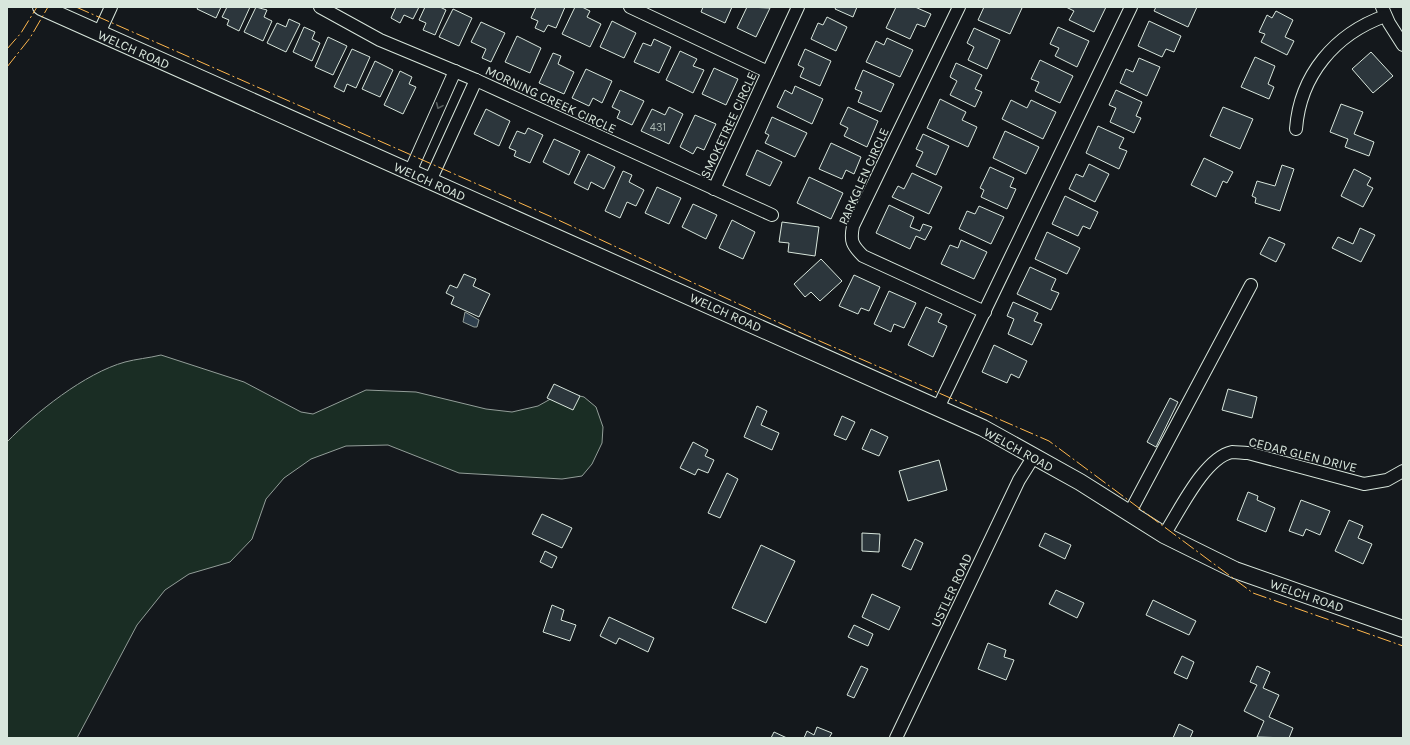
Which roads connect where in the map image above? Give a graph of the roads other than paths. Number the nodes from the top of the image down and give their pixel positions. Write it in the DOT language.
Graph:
graph roads {
  1 [pos="41,7"];
  2 [pos="111,7"];
  3 [pos="320,7"];
  4 [pos="630,7"];
  5 [pos="798,7"];
  6 [pos="959,7"];
  7 [pos="1130,7"];
  8 [pos="1383,12"];
  9 [pos="99,33"];
  10 [pos="1403,45"];
  11 [pos="455,71"];
  12 [pos="768,72"];
  13 [pos="476,80"];
  14 [pos="1296,129"];
  15 [pos="410,172"];
  16 [pos="430,181"];
  17 [pos="714,189"];
  18 [pos="772,215"];
  19 [pos="1251,285"];
  20 [pos="984,312"];
  21 [pos="938,408"];
  22 [pos="1034,456"];
  23 [pos="1403,471"];
  24 [pos="1129,514"];
  25 [pos="1164,535"];
  26 [pos="1403,628"];
  27 [pos="896,738"];
  1 -- 9 [label="main road, WELCH ROAD"];
  2 -- 9 [label="street"];
  3 -- 11 [label="street, MORNING CREEK CIRCLE"];
  4 -- 12 [label="street, SMOKETREE CIRCLE"];
  5 -- 12 [label="street, SMOKETREE CIRCLE"];
  6 -- 20 [label="street, PARKGLEN CIRCLE"];
  7 -- 20 [label="street"];
  8 -- 10 [label="street"];
  8 -- 14 [label="street"];
  9 -- 15 [label="main road, WELCH ROAD"];
  11 -- 13 [label="street, MORNING CREEK CIRCLE"];
  11 -- 15 [label="street, one-way"];
  12 -- 17 [label="street, SMOKETREE CIRCLE"];
  13 -- 16 [label="street"];
  13 -- 17 [label="street, MORNING CREEK CIRCLE"];
  15 -- 16 [label="main road, WELCH ROAD"];
  16 -- 21 [label="main road, WELCH ROAD"];
  17 -- 18 [label="street, MORNING CREEK CIRCLE"];
  19 -- 24 [label="street"];
  20 -- 21 [label="street"];
  21 -- 22 [label="main road, WELCH ROAD"];
  22 -- 24 [label="main road, WELCH ROAD"];
  22 -- 27 [label="street, USTLER ROAD"];
  23 -- 25 [label="street, CEDAR GLEN DRIVE"];
  24 -- 25 [label="main road, WELCH ROAD"];
  25 -- 26 [label="main road, WELCH ROAD"];
}
